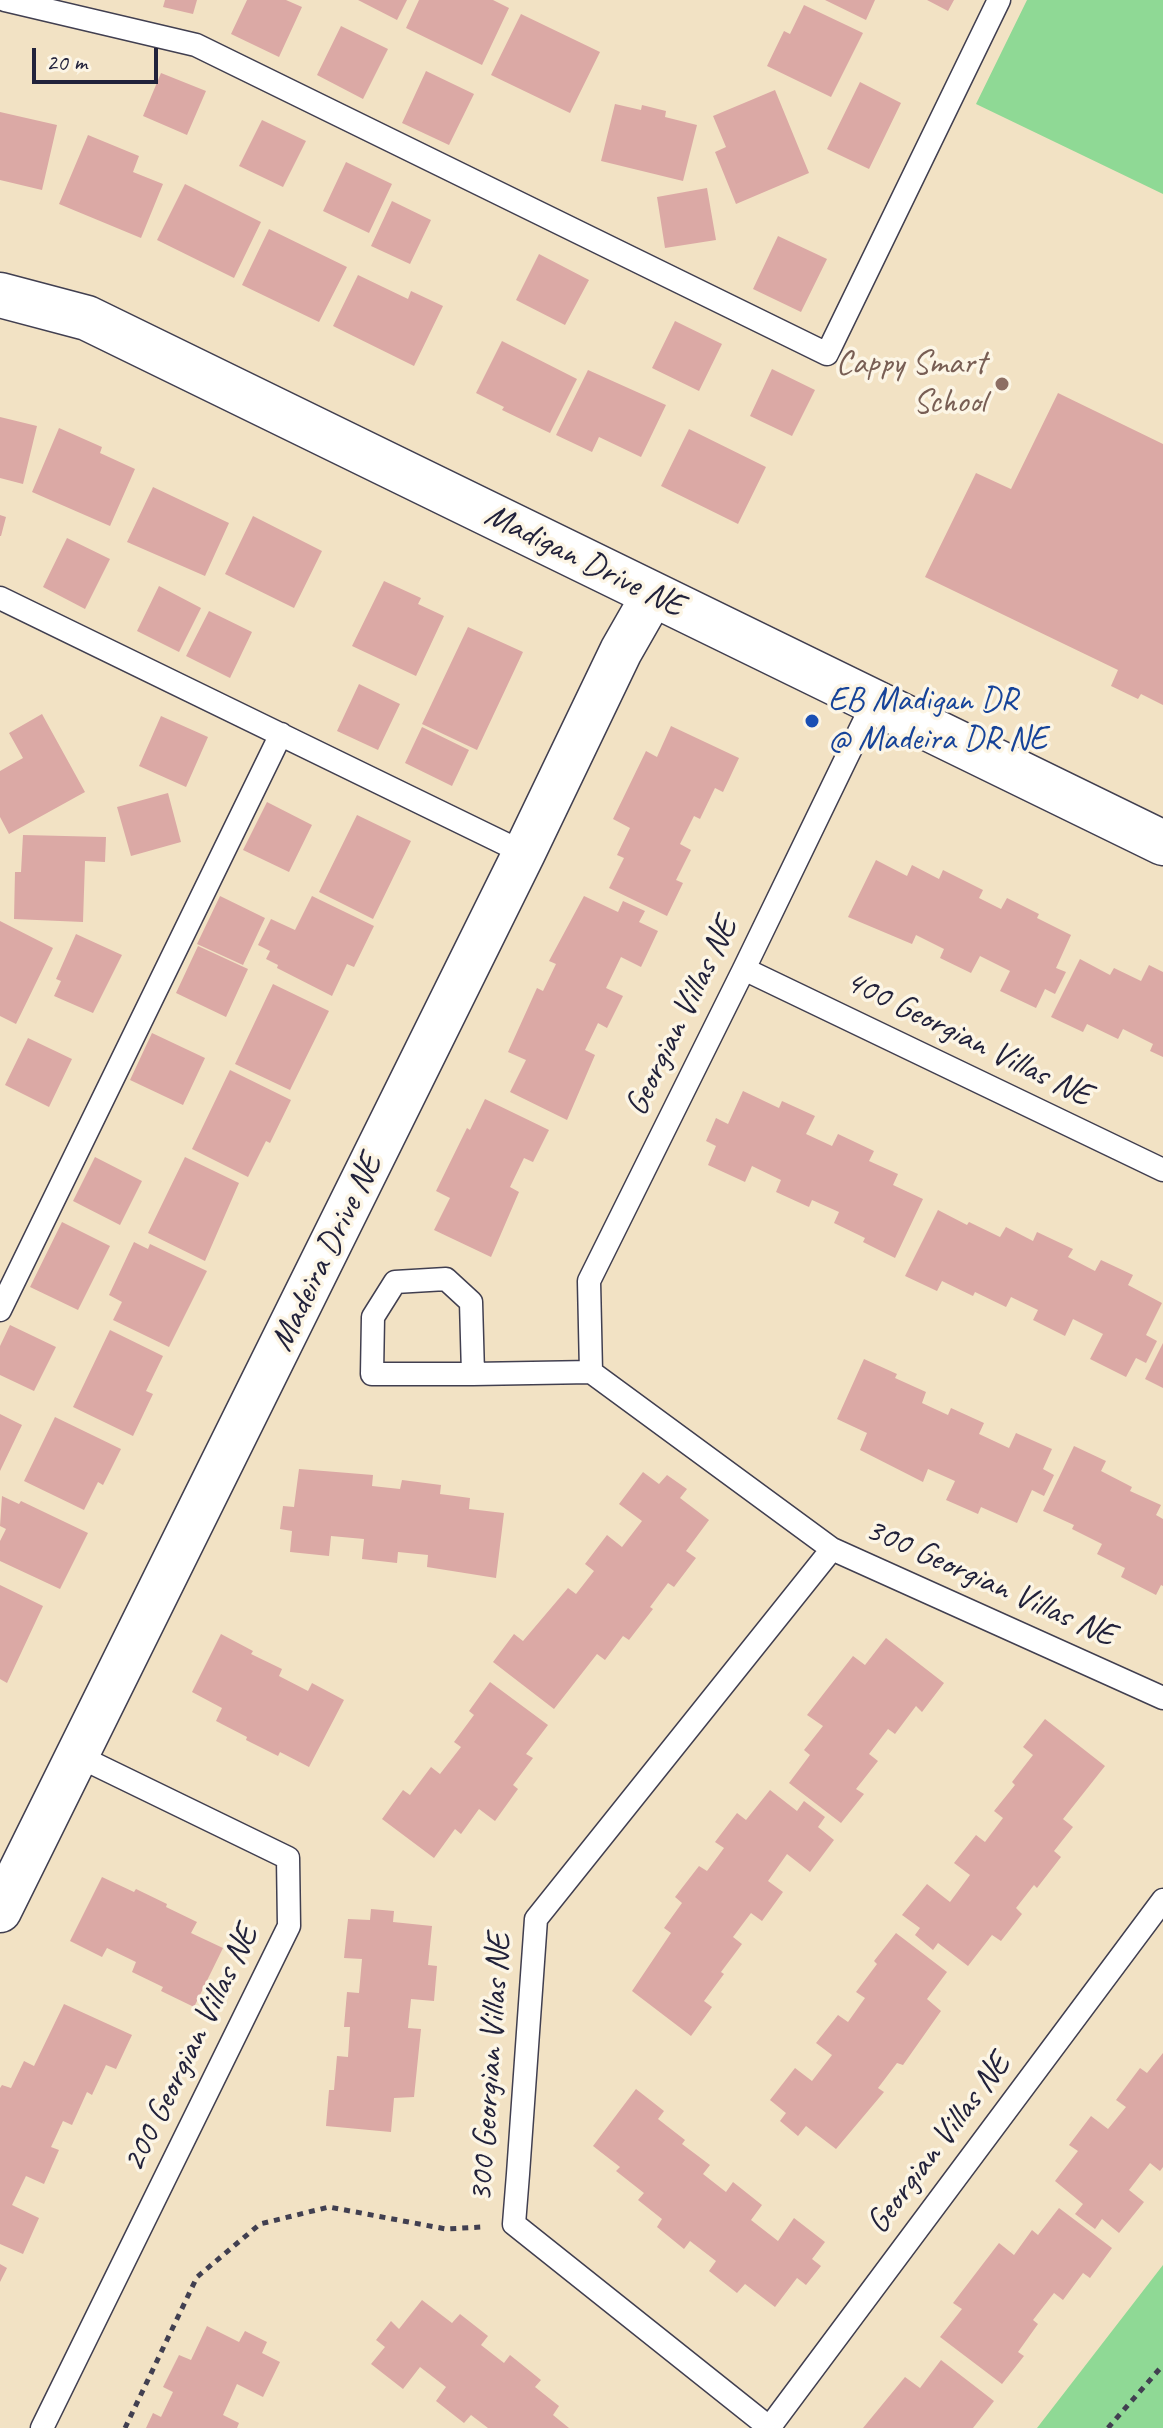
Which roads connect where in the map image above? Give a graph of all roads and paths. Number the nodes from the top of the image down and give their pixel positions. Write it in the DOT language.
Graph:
graph roads {
  1 [pos="5,0"];
  2 [pos="999,0"];
  3 [pos="0,295"];
  4 [pos="653,595"];
  5 [pos="0,598"];
  6 [pos="874,701"];
  7 [pos="281,734"];
  8 [pos="1163,843"];
  9 [pos="524,853"];
  10 [pos="744,969"];
  11 [pos="1163,1170"];
  12 [pos="0,1310"];
  13 [pos="591,1372"];
  14 [pos="473,1374"];
  15 [pos="832,1549"];
  16 [pos="1163,1698"];
  17 [pos="78,1756"];
  18 [pos="1163,1900"];
  19 [pos="0,1911"];
  20 [pos="514,2224"];
  21 [pos="1163,2365"];
  22 [pos="42,2428"];
  23 [pos="125,2428"];
  24 [pos="770,2428"];
  25 [pos="1108,2428"];
  1 -- 2 [label="lane"];
  3 -- 4 [label="street, Madigan Drive NE"];
  4 -- 6 [label="street, Madigan Drive NE"];
  4 -- 9 [label="street, Madeira Drive NE"];
  5 -- 7 [label="lane"];
  6 -- 8 [label="street, Madigan Drive NE"];
  6 -- 10 [label="lane, Georgian Villas NE"];
  7 -- 9 [label="lane"];
  7 -- 12 [label="lane"];
  9 -- 17 [label="street, Madeira Drive NE"];
  10 -- 11 [label="lane, 400 Georgian Villas NE"];
  10 -- 13 [label="lane, Georgian Villas NE"];
  13 -- 14 [label="lane"];
  13 -- 15 [label="lane, 300 Georgian Villas NE"];
  14 -- 14 [label="lane"];
  15 -- 16 [label="lane, 300 Georgian Villas NE"];
  15 -- 20 [label="lane, 300 Georgian Villas NE"];
  17 -- 19 [label="street, Madeira Drive NE"];
  17 -- 22 [label="lane, 200 Georgian Villas NE"];
  18 -- 24 [label="lane, Georgian Villas NE"];
  20 -- 23 [label="path"];
  20 -- 24 [label="lane, 300 Georgian Villas NE"];
  21 -- 25 [label="path"];
}
